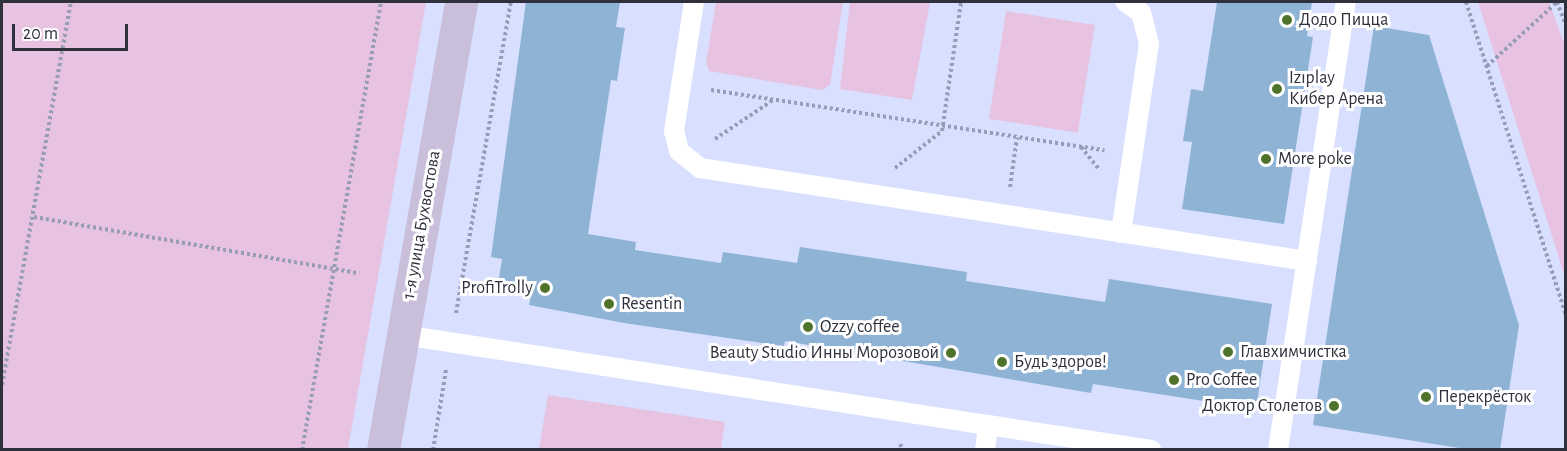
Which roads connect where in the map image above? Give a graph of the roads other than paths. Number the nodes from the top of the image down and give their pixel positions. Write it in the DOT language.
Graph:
graph roads {
  1 [pos="461,2"];
  2 [pos="694,2"];
  3 [pos="1125,2"];
  4 [pos="1346,2"];
  5 [pos="1121,233"];
  6 [pos="1307,261"];
  7 [pos="403,335"];
  8 [pos="988,424"];
  9 [pos="382,450"];
  10 [pos="985,450"];
  11 [pos="1151,450"];
  12 [pos="1278,450"];
  1 -- 7 [label="street, 1-я улица Бухвостова"];
  2 -- 5 [label="lane"];
  3 -- 5 [label="lane"];
  4 -- 6 [label="lane"];
  5 -- 6 [label="lane"];
  6 -- 12 [label="lane"];
  7 -- 8 [label="lane"];
  7 -- 9 [label="street, 1-я улица Бухвостова"];
  8 -- 10 [label="lane"];
  8 -- 11 [label="lane"];
}
